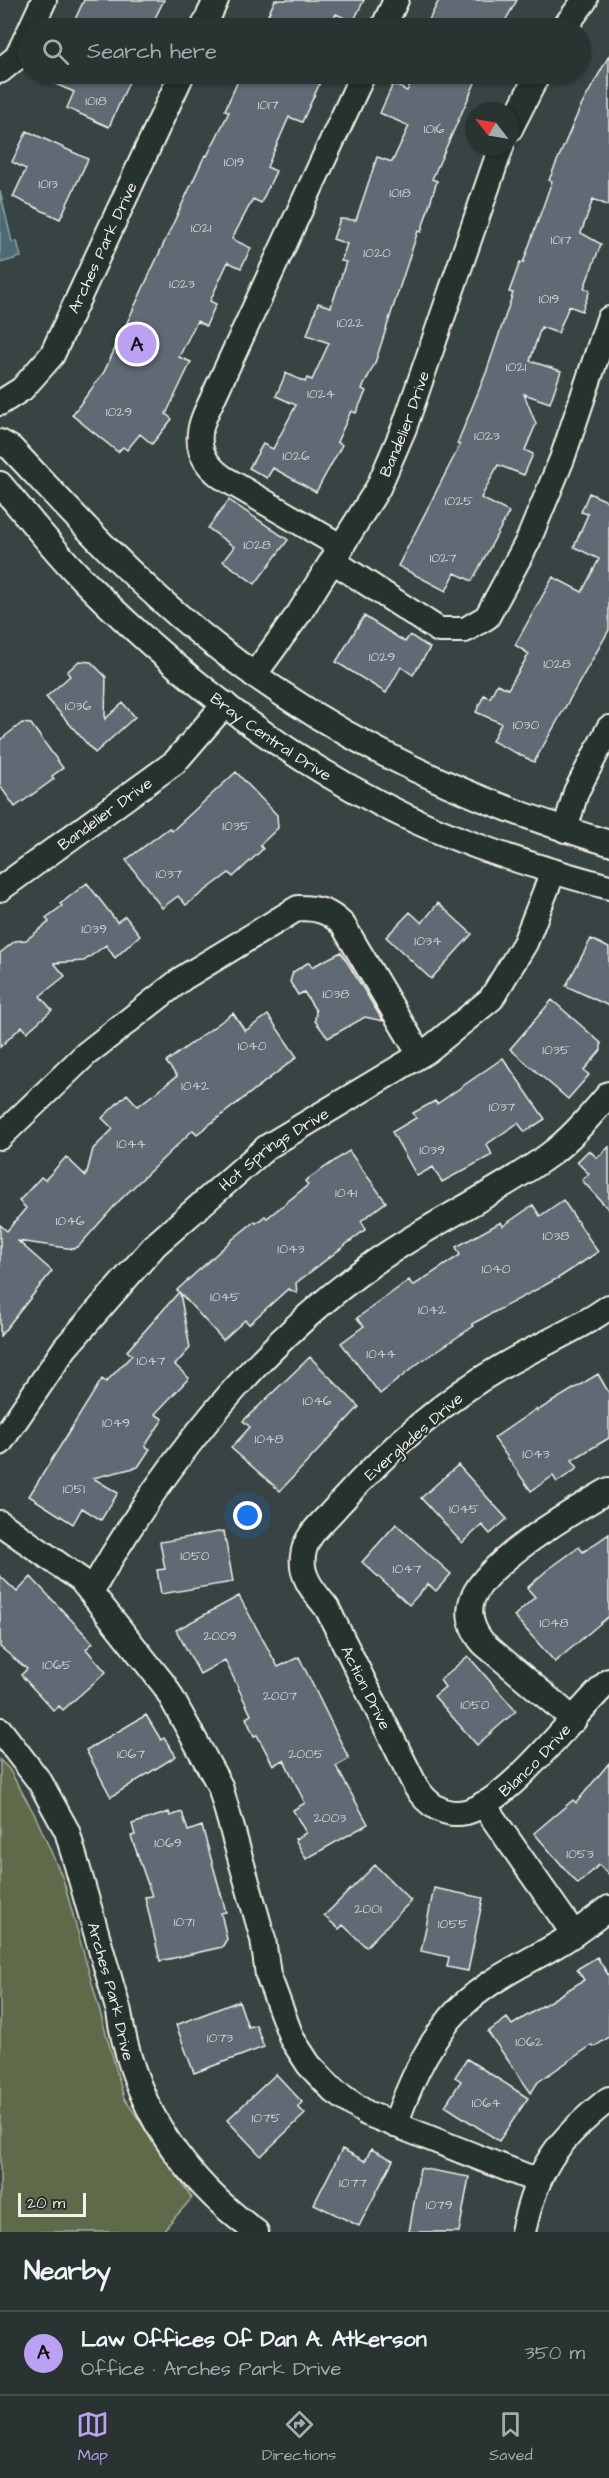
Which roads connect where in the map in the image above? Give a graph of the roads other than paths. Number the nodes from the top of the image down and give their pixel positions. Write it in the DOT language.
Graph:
graph roads {
  1 [pos="44,0"];
  2 [pos="216,0"];
  3 [pos="396,0"];
  4 [pos="585,0"];
  5 [pos="36,18"];
  6 [pos="208,18"];
  7 [pos="388,18"];
  8 [pos="572,18"];
  9 [pos="18,55"];
  10 [pos="0,71"];
  11 [pos="177,84"];
  12 [pos="358,84"];
  13 [pos="533,84"];
  14 [pos="519,111"];
  15 [pos="498,156"];
  16 [pos="609,319"];
  17 [pos="0,404"];
  18 [pos="0,442"];
  19 [pos="0,484"];
  20 [pos="338,554"];
  21 [pos="254,675"];
  22 [pos="225,704"];
  23 [pos="609,728"];
  24 [pos="565,830"];
  25 [pos="609,843"];
  26 [pos="553,872"];
  27 [pos="609,887"];
  28 [pos="0,889"];
  29 [pos="420,1055"];
  30 [pos="609,1094"];
  31 [pos="0,1137"];
  32 [pos="609,1307"];
  33 [pos="0,1443"];
  34 [pos="609,1490"];
  35 [pos="0,1523"];
  36 [pos="303,1553"];
  37 [pos="91,1592"];
  38 [pos="609,1681"];
  39 [pos="574,1720"];
  40 [pos="0,1730"];
  41 [pos="483,1804"];
  42 [pos="445,1811"];
  43 [pos="609,1908"];
  44 [pos="574,1934"];
  45 [pos="609,2099"];
  46 [pos="395,2125"];
  47 [pos="538,2181"];
  48 [pos="256,2232"];
  49 [pos="522,2232"];
  1 -- 5 [label="street"];
  2 -- 6 [label="street"];
  3 -- 7 [label="street"];
  4 -- 8 [label="street"];
  9 -- 10 [label="street"];
  11 -- 17 [label="street, Arches Park Drive"];
  12 -- 20 [label="street"];
  13 -- 14 [label="street"];
  15 -- 20 [label="street, Bandelier Drive"];
  16 -- 20 [label="street"];
  18 -- 21 [label="street"];
  19 -- 22 [label="street, Bray Central Drive"];
  20 -- 21 [label="street, Bandelier Drive"];
  21 -- 24 [label="street"];
  22 -- 26 [label="street, Bray Central Drive"];
  22 -- 28 [label="street, Bandelier Drive"];
  23 -- 24 [label="street"];
  24 -- 25 [label="street"];
  26 -- 27 [label="street, Bray Central Drive"];
  26 -- 29 [label="street, Hot Springs Drive"];
  29 -- 31 [label="street"];
  29 -- 33 [label="street, Hot Springs Drive"];
  30 -- 37 [label="street"];
  32 -- 36 [label="street, Everglades Drive"];
  34 -- 39 [label="street"];
  35 -- 37 [label="street"];
  36 -- 42 [label="street, Action Drive"];
  37 -- 46 [label="street"];
  38 -- 39 [label="street, Blanco Drive"];
  39 -- 41 [label="street, Blanco Drive"];
  40 -- 48 [label="street, Arches Park Drive"];
  41 -- 42 [label="street, Blanco Drive"];
  41 -- 44 [label="street"];
  43 -- 44 [label="street"];
  44 -- 46 [label="street"];
  45 -- 47 [label="street"];
  46 -- 47 [label="street"];
  47 -- 49 [label="street"];
}
